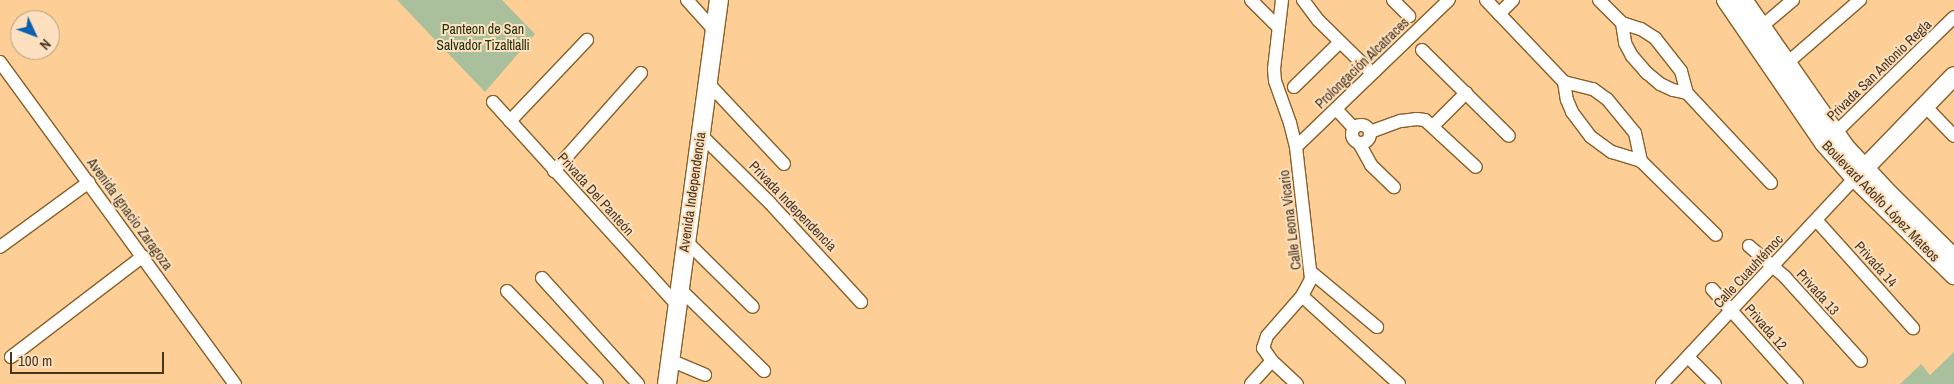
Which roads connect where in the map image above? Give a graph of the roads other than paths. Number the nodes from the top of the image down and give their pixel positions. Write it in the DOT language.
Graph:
graph roads {
  1 [pos="686,0"];
  2 [pos="719,0"];
  3 [pos="1251,0"];
  4 [pos="1282,0"];
  5 [pos="1303,0"];
  6 [pos="1393,0"];
  7 [pos="1449,0"];
  8 [pos="1486,0"];
  9 [pos="1513,0"];
  10 [pos="1599,0"];
  11 [pos="1726,0"];
  12 [pos="1743,0"];
  13 [pos="1793,0"];
  14 [pos="1860,0"];
  15 [pos="1499,14"];
  16 [pos="1409,16"];
  17 [pos="1954,18"];
  18 [pos="1622,23"];
  19 [pos="1278,27"];
  20 [pos="1761,27"];
  21 [pos="715,31"];
  22 [pos="587,40"];
  23 [pos="1340,42"];
  24 [pos="1422,50"];
  25 [pos="0,62"];
  26 [pos="1786,64"];
  27 [pos="642,73"];
  28 [pos="1372,73"];
  29 [pos="1954,76"];
  30 [pos="1564,82"];
  31 [pos="708,83"];
  32 [pos="1294,87"];
  33 [pos="1687,93"];
  34 [pos="1466,94"];
  35 [pos="493,102"];
  36 [pos="1924,105"];
  37 [pos="1336,109"];
  38 [pos="510,121"];
  39 [pos="1433,126"];
  40 [pos="1354,128"];
  41 [pos="1370,132"];
  42 [pos="700,134"];
  43 [pos="1509,136"];
  44 [pos="1954,136"];
  45 [pos="1830,138"];
  46 [pos="1359,143"];
  47 [pos="1296,147"];
  48 [pos="1641,161"];
  49 [pos="784,164"];
  50 [pos="1476,167"];
  51 [pos="554,171"];
  52 [pos="1860,173"];
  53 [pos="89,182"];
  54 [pos="1771,183"];
  55 [pos="1394,187"];
  56 [pos="1816,221"];
  57 [pos="1716,235"];
  58 [pos="685,240"];
  59 [pos="1749,246"];
  60 [pos="0,247"];
  61 [pos="142,256"];
  62 [pos="1954,258"];
  63 [pos="1773,267"];
  64 [pos="1311,272"];
  65 [pos="1954,275"];
  66 [pos="542,278"];
  67 [pos="1712,289"];
  68 [pos="507,291"];
  69 [pos="678,296"];
  70 [pos="1302,296"];
  71 [pos="861,302"];
  72 [pos="753,307"];
  73 [pos="1732,310"];
  74 [pos="1377,327"];
  75 [pos="1913,328"];
  76 [pos="1688,356"];
  77 [pos="11,357"];
  78 [pos="670,360"];
  79 [pos="1861,361"];
  80 [pos="1272,362"];
  81 [pos="764,371"];
  82 [pos="705,375"];
  83 [pos="668,383"];
  84 [pos="234,384"];
  85 [pos="597,384"];
  86 [pos="638,384"];
  87 [pos="1251,384"];
  88 [pos="1297,384"];
  89 [pos="1399,384"];
  90 [pos="1662,384"];
  91 [pos="1715,384"];
  92 [pos="1797,384"];
  1 -- 21 [label="street"];
  2 -- 21 [label="street, Avenida Independencia"];
  3 -- 19 [label="street"];
  4 -- 19 [label="street, Calle Leona Vicario"];
  5 -- 23 [label="street"];
  6 -- 16 [label="street"];
  7 -- 28 [label="street, Prolongación Alcatraces"];
  8 -- 15 [label="street"];
  9 -- 15 [label="street"];
  10 -- 18 [label="street"];
  11 -- 45 [label="street, Boulevard Adolfo López Mateos"];
  12 -- 20 [label="street, Boulevard Adolfo López Mateos"];
  13 -- 20 [label="street"];
  14 -- 26 [label="street"];
  15 -- 30 [label="street"];
  17 -- 45 [label="street, Privada San Antonio Regla"];
  18 -- 33 [label="street"];
  18 -- 33 [label="street"];
  19 -- 47 [label="street, Calle Leona Vicario"];
  20 -- 26 [label="street, Boulevard Adolfo López Mateos"];
  21 -- 31 [label="street, Avenida Independencia"];
  22 -- 38 [label="street"];
  23 -- 28 [label="street"];
  23 -- 32 [label="street"];
  24 -- 34 [label="street"];
  25 -- 53 [label="street, Avenida Ignacio Zaragoza"];
  26 -- 45 [label="street, Boulevard Adolfo López Mateos"];
  27 -- 51 [label="street"];
  28 -- 37 [label="street, Prolongación Alcatraces"];
  29 -- 36 [label="street"];
  30 -- 48 [label="street"];
  30 -- 48 [label="street"];
  31 -- 42 [label="street, Avenida Independencia"];
  31 -- 49 [label="street"];
  33 -- 54 [label="street"];
  34 -- 39 [label="street"];
  34 -- 43 [label="street"];
  35 -- 38 [label="street, Privada Del Panteón"];
  36 -- 44 [label="street"];
  36 -- 52 [label="street"];
  37 -- 40 [label="street"];
  37 -- 47 [label="street, Prolongación Alcatraces"];
  38 -- 51 [label="street, Privada Del Panteón"];
  39 -- 41 [label="street"];
  39 -- 50 [label="street"];
  40 -- 41 [label="street"];
  40 -- 46 [label="street"];
  41 -- 46 [label="street"];
  42 -- 58 [label="street, Avenida Independencia"];
  42 -- 71 [label="street, Privada Independencia"];
  45 -- 52 [label="street, Boulevard Adolfo López Mateos"];
  46 -- 55 [label="street"];
  47 -- 64 [label="street, Calle Leona Vicario"];
  48 -- 57 [label="street"];
  51 -- 69 [label="street, Privada Del Panteón"];
  52 -- 56 [label="street, Calle Cuauhtémoc"];
  52 -- 62 [label="street, Boulevard Adolfo López Mateos"];
  52 -- 65 [label="street, Boulevard Adolfo López Mateos"];
  53 -- 60 [label="street"];
  53 -- 61 [label="street, Avenida Ignacio Zaragoza"];
  56 -- 63 [label="street, Calle Cuauhtémoc"];
  56 -- 75 [label="street, Privada 14"];
  58 -- 69 [label="street, Avenida Independencia"];
  58 -- 72 [label="street"];
  59 -- 63 [label="street, Privada 13"];
  61 -- 77 [label="street"];
  61 -- 84 [label="street, Avenida Ignacio Zaragoza"];
  63 -- 73 [label="street, Calle Cuauhtémoc"];
  63 -- 79 [label="street, Privada 13"];
  64 -- 70 [label="street, Calle Leona Vicario"];
  64 -- 74 [label="street"];
  66 -- 86 [label="street"];
  67 -- 73 [label="street, Privada 12"];
  68 -- 85 [label="street"];
  69 -- 78 [label="street, Avenida Independencia"];
  69 -- 81 [label="street, Privada Del Panteón"];
  70 -- 80 [label="street, Calle Leona Vicario"];
  70 -- 89 [label="street"];
  73 -- 76 [label="street, Calle Cuauhtémoc"];
  73 -- 92 [label="street, Privada 12"];
  76 -- 90 [label="street, Calle Cuauhtémoc"];
  76 -- 91 [label="street"];
  78 -- 82 [label="street"];
  78 -- 83 [label="street, Avenida Independencia"];
  80 -- 87 [label="street"];
  80 -- 88 [label="street"];
}
